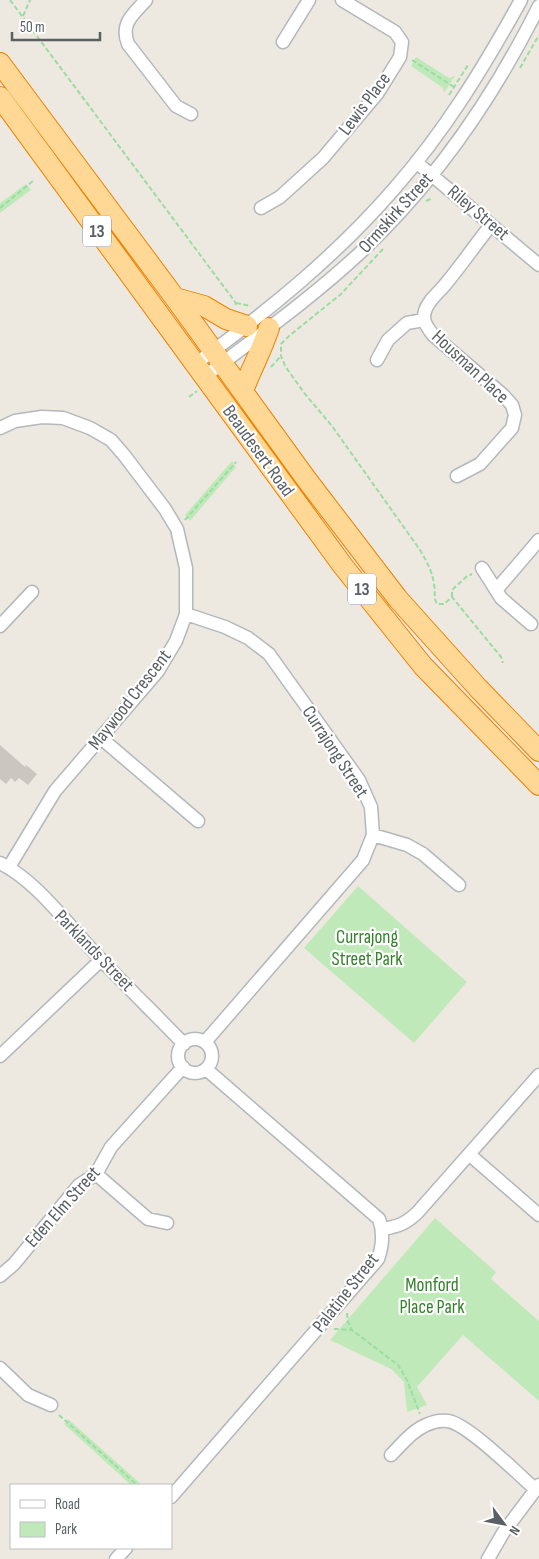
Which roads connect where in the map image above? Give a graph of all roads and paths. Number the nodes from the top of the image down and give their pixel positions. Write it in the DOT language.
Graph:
graph roads {
  1 [pos="10,0"];
  2 [pos="30,0"];
  3 [pos="146,0"];
  4 [pos="309,0"];
  5 [pos="342,0"];
  6 [pos="521,0"];
  7 [pos="539,6"];
  8 [pos="23,17"];
  9 [pos="283,42"];
  10 [pos="400,56"];
  11 [pos="0,63"];
  12 [pos="468,64"];
  13 [pos="454,87"];
  14 [pos="466,93"];
  15 [pos="449,95"];
  16 [pos="0,97"];
  17 [pos="191,114"];
  18 [pos="416,162"];
  19 [pos="432,174"];
  20 [pos="33,182"];
  21 [pos="433,198"];
  22 [pos="424,202"];
  23 [pos="0,208"];
  24 [pos="261,208"];
  25 [pos="491,225"];
  26 [pos="387,244"];
  27 [pos="539,265"];
  28 [pos="175,298"];
  29 [pos="236,303"];
  30 [pos="256,304"];
  31 [pos="233,308"];
  32 [pos="424,320"];
  33 [pos="247,326"];
  34 [pos="269,328"];
  35 [pos="218,357"];
  36 [pos="377,360"];
  37 [pos="200,377"];
  38 [pos="243,391"];
  39 [pos="189,397"];
  40 [pos="0,428"];
  41 [pos="236,462"];
  42 [pos="457,476"];
  43 [pos="177,529"];
  44 [pos="539,540"];
  45 [pos="482,568"];
  46 [pos="497,589"];
  47 [pos="32,592"];
  48 [pos="452,597"];
  49 [pos="186,614"];
  50 [pos="531,624"];
  51 [pos="0,626"];
  52 [pos="503,663"];
  53 [pos="101,738"];
  54 [pos="539,752"];
  55 [pos="539,785"];
  56 [pos="198,821"];
  57 [pos="373,835"];
  58 [pos="4,865"];
  59 [pos="459,885"];
  60 [pos="101,960"];
  61 [pos="205,1042"];
  62 [pos="184,1044"];
  63 [pos="0,1056"];
  64 [pos="183,1067"];
  65 [pos="206,1069"];
  66 [pos="539,1075"];
  67 [pos="470,1155"];
  68 [pos="96,1174"];
  69 [pos="539,1214"];
  70 [pos="166,1223"];
  71 [pos="383,1229"];
  72 [pos="0,1276"];
  73 [pos="347,1313"];
  74 [pos="333,1329"];
  75 [pos="352,1330"];
  76 [pos="0,1368"];
  77 [pos="51,1405"];
  78 [pos="424,1426"];
  79 [pos="391,1455"];
  80 [pos="135,1484"];
  81 [pos="537,1487"];
  82 [pos="172,1496"];
  83 [pos="125,1549"];
  84 [pos="116,1559"];
  85 [pos="488,1559"];
  1 -- 8 [label="path"];
  2 -- 8 [label="path"];
  3 -- 17 [label="street"];
  4 -- 9 [label="street"];
  5 -- 10 [label="street, Lewis Place"];
  6 -- 14 [label="street, Ormskirk Street"];
  7 -- 19 [label="street, Ormskirk Street"];
  8 -- 29 [label="path"];
  10 -- 13 [label="path"];
  10 -- 24 [label="street, Lewis Place"];
  11 -- 28 [label="highway, Beaudesert Road / 13"];
  12 -- 13 [label="path"];
  13 -- 14 [label="path"];
  13 -- 15 [label="path"];
  14 -- 18 [label="street, Ormskirk Street"];
  16 -- 37 [label="highway, Beaudesert Road / 13"];
  18 -- 19 [label="street, Riley Street"];
  18 -- 33 [label="street, Ormskirk Street"];
  19 -- 25 [label="street, Riley Street"];
  19 -- 34 [label="street, Ormskirk Street"];
  20 -- 23 [label="path"];
  21 -- 22 [label="path"];
  25 -- 27 [label="street, Riley Street"];
  25 -- 32 [label="street, Housman Place"];
  26 -- 48 [label="path"];
  28 -- 33 [label="highway"];
  28 -- 35 [label="highway, Beaudesert Road / 13"];
  29 -- 30 [label="path"];
  29 -- 31 [label="path"];
  32 -- 36 [label="street"];
  32 -- 42 [label="street, Housman Place"];
  33 -- 35 [label="street, Ormskirk Street"];
  34 -- 35 [label="street, Ormskirk Street"];
  34 -- 38 [label="highway"];
  35 -- 37 [label="street, Ormskirk Street"];
  35 -- 38 [label="highway, Beaudesert Road / 13"];
  37 -- 39 [label="path"];
  37 -- 55 [label="highway, Beaudesert Road / 13"];
  38 -- 54 [label="highway, Beaudesert Road / 13"];
  40 -- 43 [label="street, Maywood Crescent"];
  41 -- 43 [label="path"];
  43 -- 49 [label="street, Maywood Crescent"];
  44 -- 46 [label="street"];
  45 -- 46 [label="street"];
  45 -- 48 [label="path"];
  46 -- 50 [label="street"];
  47 -- 51 [label="street"];
  48 -- 52 [label="path"];
  49 -- 53 [label="street, Maywood Crescent"];
  49 -- 57 [label="street, Currajong Street"];
  53 -- 56 [label="street"];
  53 -- 58 [label="street, Maywood Crescent"];
  57 -- 59 [label="street"];
  57 -- 61 [label="street, Currajong Street"];
  58 -- 60 [label="street, Parklands Street"];
  60 -- 62 [label="street, Parklands Street"];
  60 -- 63 [label="street"];
  61 -- 62 [label="street"];
  61 -- 65 [label="street"];
  62 -- 64 [label="street"];
  64 -- 65 [label="street"];
  64 -- 68 [label="street, Eden Elm Street"];
  65 -- 71 [label="street"];
  66 -- 67 [label="street, Palatine Street"];
  67 -- 69 [label="street"];
  67 -- 71 [label="street, Palatine Street"];
  68 -- 70 [label="street"];
  68 -- 72 [label="street, Eden Elm Street"];
  71 -- 82 [label="street, Palatine Street"];
  73 -- 75 [label="path"];
  74 -- 75 [label="path"];
  75 -- 78 [label="path"];
  76 -- 77 [label="street"];
  77 -- 80 [label="path"];
  78 -- 79 [label="street"];
  78 -- 81 [label="street"];
  81 -- 85 [label="street"];
  83 -- 84 [label="street"];
}
